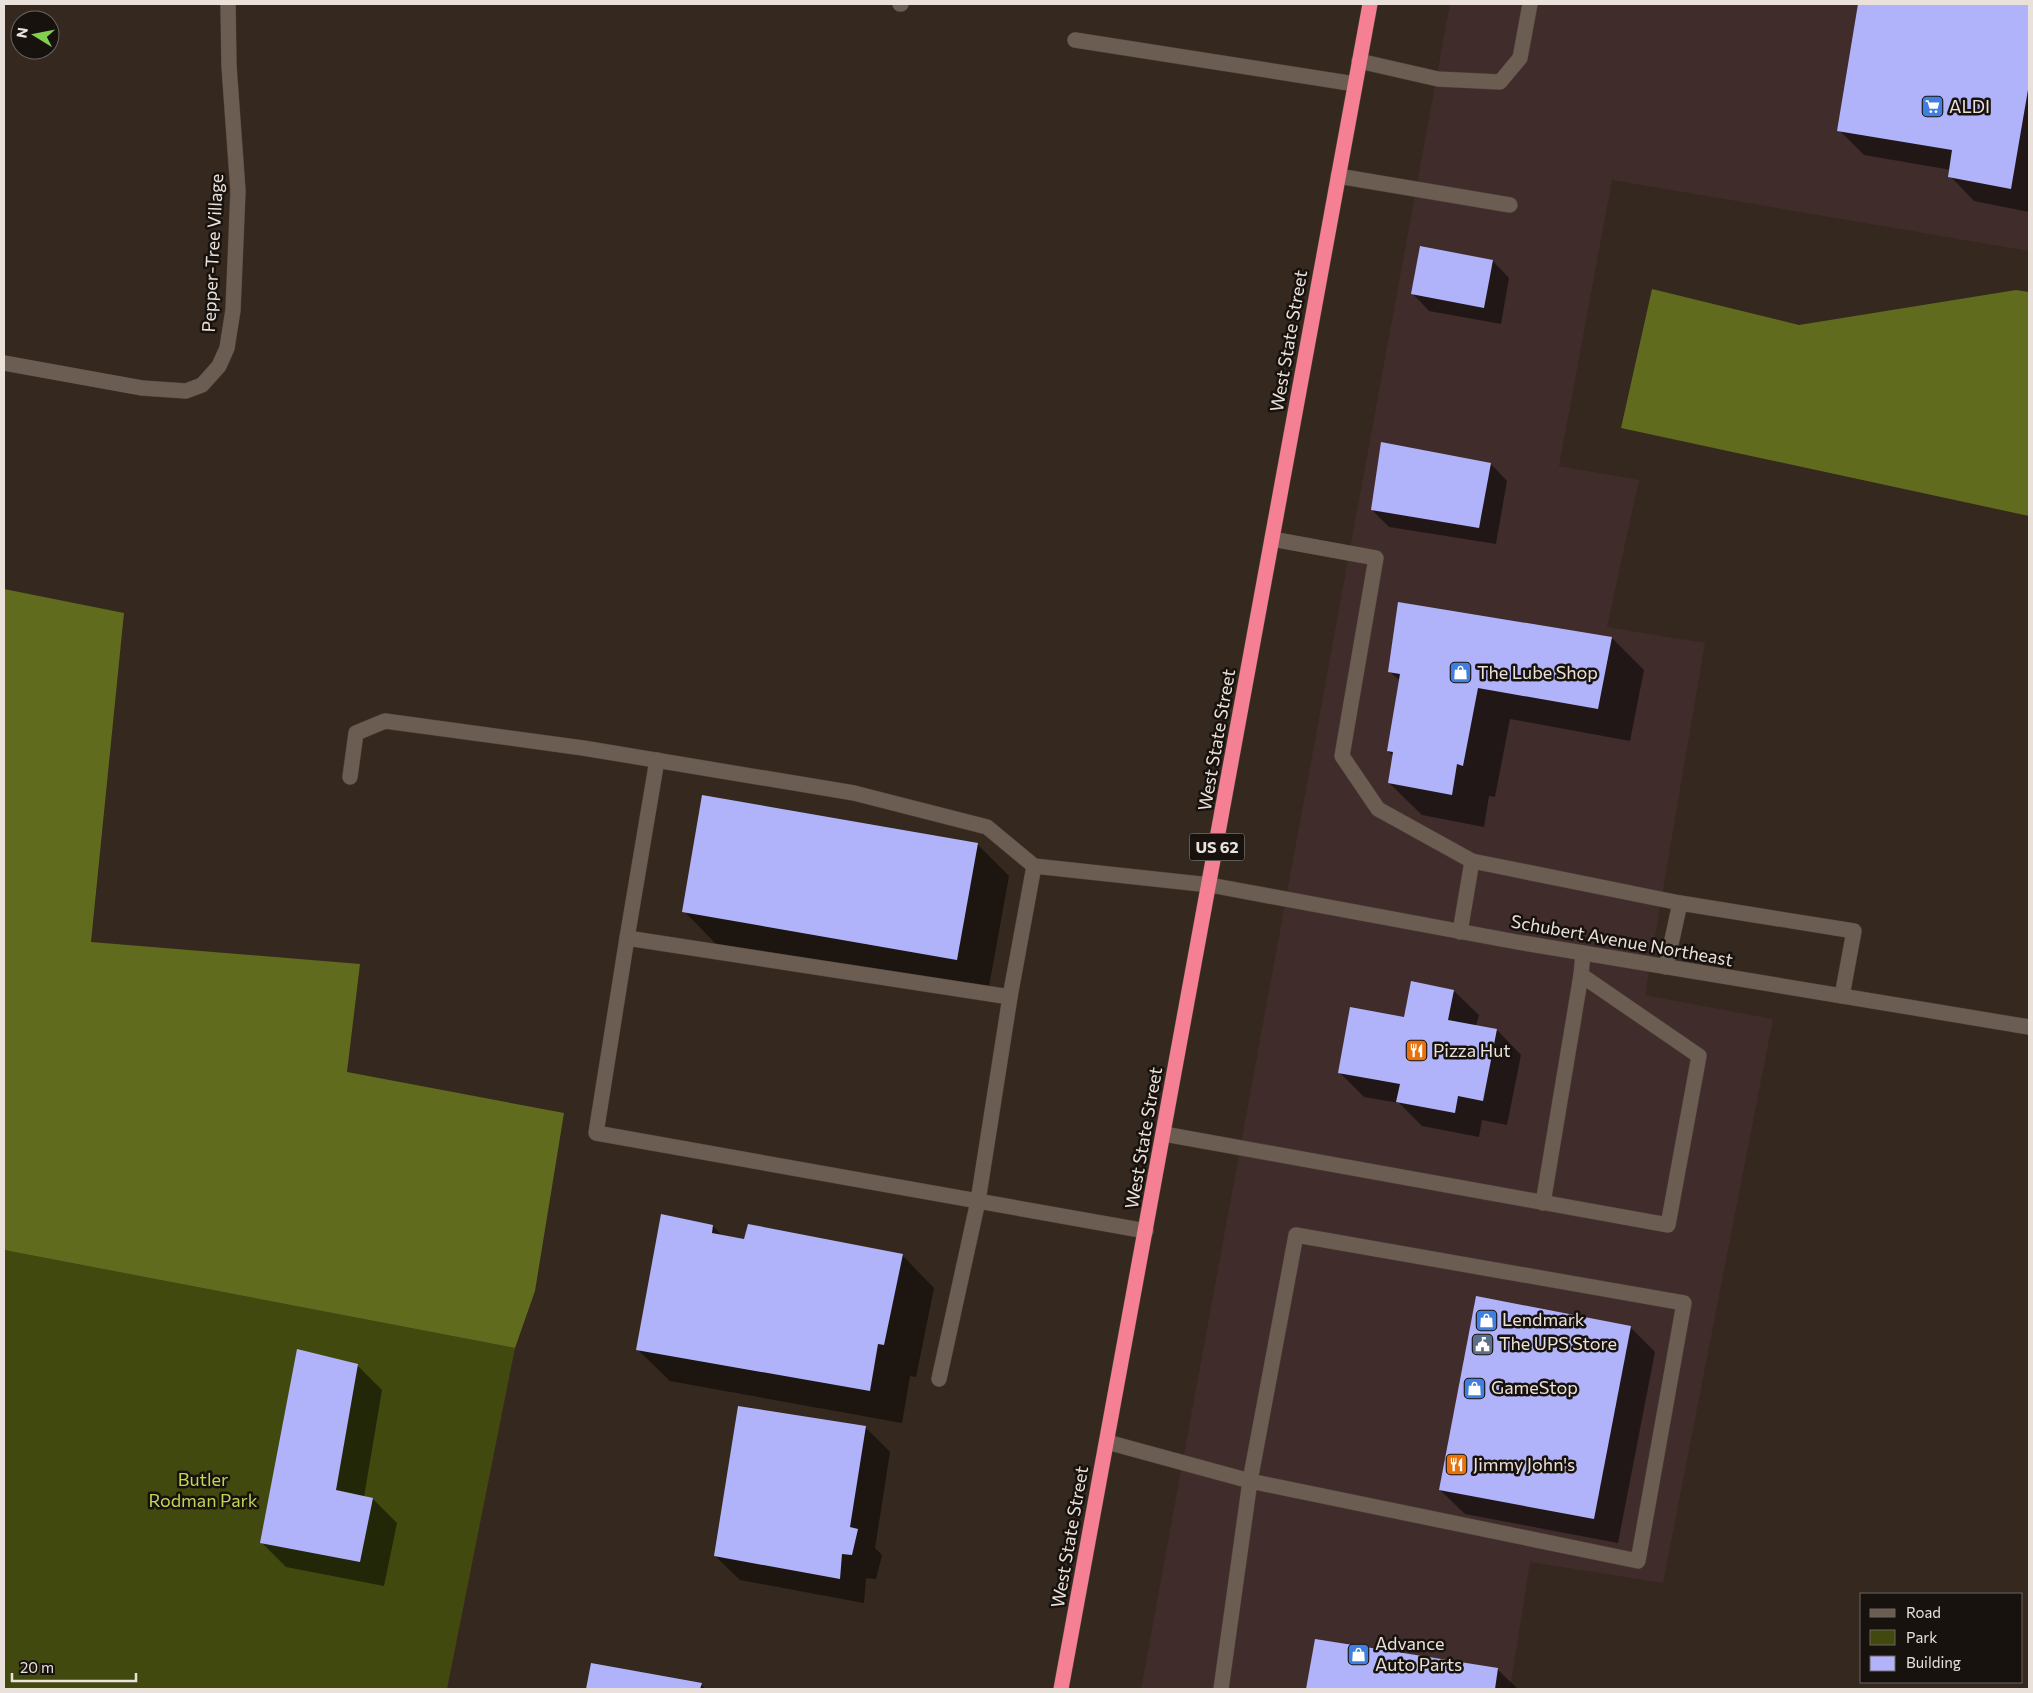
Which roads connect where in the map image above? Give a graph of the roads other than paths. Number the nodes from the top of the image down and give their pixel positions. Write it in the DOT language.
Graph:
graph roads {
  1 [pos="228,4"];
  2 [pos="1370,4"];
  3 [pos="1530,4"];
  4 [pos="1075,40"];
  5 [pos="1359,61"];
  6 [pos="1354,84"];
  7 [pos="1338,176"];
  8 [pos="1510,205"];
  9 [pos="4,363"];
  10 [pos="1272,539"];
  11 [pos="657,760"];
  12 [pos="350,777"];
  13 [pos="1472,860"];
  14 [pos="1034,866"];
  15 [pos="1210,885"];
  16 [pos="1680,902"];
  17 [pos="1460,932"];
  18 [pos="627,938"];
  19 [pos="1583,953"];
  20 [pos="1666,967"];
  21 [pos="1581,975"];
  22 [pos="1842,996"];
  23 [pos="1010,997"];
  24 [pos="2029,1027"];
  25 [pos="1164,1134"];
  26 [pos="978,1201"];
  27 [pos="1543,1203"];
  28 [pos="1146,1231"];
  29 [pos="939,1378"];
  30 [pos="1107,1442"];
  31 [pos="1250,1481"];
  32 [pos="1061,1689"];
  33 [pos="1221,1689"];
  1 -- 9 [label="street, Pepper-Tree Village"];
  2 -- 5 [label="highway, West State Street / US 62"];
  3 -- 5 [label="street"];
  4 -- 6 [label="street"];
  5 -- 6 [label="highway, West State Street / US 62"];
  6 -- 7 [label="highway, West State Street / US 62"];
  7 -- 8 [label="street"];
  7 -- 10 [label="highway, West State Street / US 62"];
  10 -- 13 [label="street"];
  10 -- 15 [label="highway, West State Street / US 62"];
  11 -- 12 [label="street"];
  11 -- 14 [label="street"];
  11 -- 18 [label="street"];
  13 -- 16 [label="street"];
  13 -- 17 [label="street"];
  14 -- 15 [label="street, Schubert Avenue Northeast"];
  14 -- 23 [label="street"];
  15 -- 17 [label="street, Schubert Avenue Northeast"];
  15 -- 25 [label="highway, West State Street / US 62"];
  16 -- 20 [label="street"];
  16 -- 22 [label="street"];
  17 -- 19 [label="street, Schubert Avenue Northeast"];
  18 -- 23 [label="street"];
  18 -- 26 [label="street"];
  19 -- 20 [label="street, Schubert Avenue Northeast"];
  19 -- 21 [label="street"];
  20 -- 22 [label="street, Schubert Avenue Northeast"];
  21 -- 27 [label="street"];
  21 -- 27 [label="street"];
  22 -- 24 [label="street, Schubert Avenue Northeast"];
  23 -- 26 [label="street"];
  25 -- 27 [label="street"];
  25 -- 28 [label="highway, West State Street / US 62"];
  26 -- 28 [label="street"];
  26 -- 29 [label="street"];
  28 -- 30 [label="highway, West State Street / US 62"];
  30 -- 31 [label="street"];
  30 -- 32 [label="highway, West State Street / US 62"];
  31 -- 31 [label="street"];
  31 -- 33 [label="street"];
}
